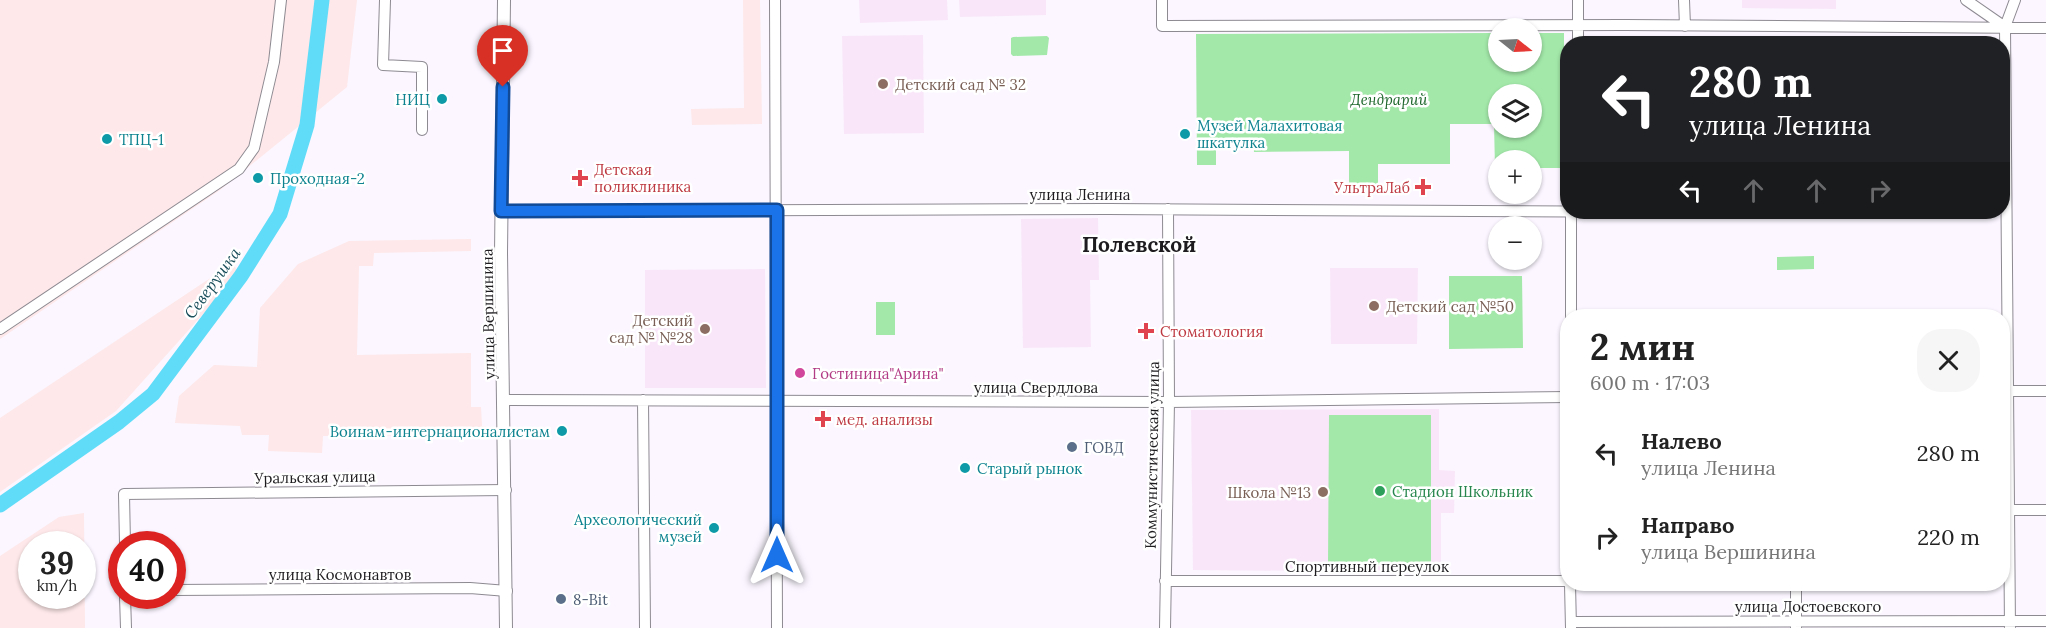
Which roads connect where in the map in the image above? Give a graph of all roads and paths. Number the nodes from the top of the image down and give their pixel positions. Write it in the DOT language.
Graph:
graph roads {
  1 [pos="281,0"];
  2 [pos="385,0"];
  3 [pos="504,0"];
  4 [pos="775,0"];
  5 [pos="1162,0"];
  6 [pos="1578,0"];
  7 [pos="1684,0"];
  8 [pos="1966,0"];
  9 [pos="2015,0"];
  10 [pos="1578,26"];
  11 [pos="1685,26"];
  12 [pos="2005,27"];
  13 [pos="2046,28"];
  14 [pos="1578,36"];
  15 [pos="2005,36"];
  16 [pos="422,130"];
  17 [pos="1168,209"];
  18 [pos="777,210"];
  19 [pos="501,211"];
  20 [pos="1560,212"];
  21 [pos="1571,219"];
  22 [pos="2005,219"];
  23 [pos="1571,309"];
  24 [pos="2005,309"];
  25 [pos="0,329"];
  26 [pos="2010,391"];
  27 [pos="2046,391"];
  28 [pos="1560,398"];
  29 [pos="504,400"];
  30 [pos="643,400"];
  31 [pos="777,401"];
  32 [pos="1169,402"];
  33 [pos="506,490"];
  34 [pos="2010,510"];
  35 [pos="2046,510"];
  36 [pos="124,531"];
  37 [pos="1166,581"];
  38 [pos="1560,582"];
  39 [pos="186,590"];
  40 [pos="507,591"];
  41 [pos="1569,591"];
  42 [pos="1796,591"];
  43 [pos="2009,591"];
  44 [pos="125,609"];
  45 [pos="2046,621"];
  46 [pos="1571,625"];
  47 [pos="1796,625"];
  48 [pos="2010,625"];
  49 [pos="126,628"];
  50 [pos="506,628"];
  51 [pos="645,628"];
  52 [pos="777,628"];
  53 [pos="1166,628"];
  1 -- 25 [label="street"];
  2 -- 16 [label="street"];
  3 -- 19 [label="main road, улица Вершинина"];
  4 -- 18 [label="street"];
  5 -- 10 [label="street"];
  6 -- 10 [label="street"];
  7 -- 11 [label="street"];
  8 -- 12 [label="street"];
  9 -- 12 [label="street"];
  10 -- 11 [label="street"];
  10 -- 14 [label="street"];
  11 -- 12 [label="street"];
  12 -- 13 [label="street"];
  12 -- 15 [label="street"];
  17 -- 18 [label="street, улица Ленина"];
  17 -- 20 [label="street, улица Ленина"];
  17 -- 32 [label="street, Коммунистическая улица"];
  18 -- 19 [label="street, улица Ленина"];
  18 -- 31 [label="street"];
  19 -- 29 [label="main road, улица Вершинина"];
  21 -- 23 [label="street"];
  22 -- 24 [label="street"];
  26 -- 27 [label="street"];
  28 -- 32 [label="street, улица Свердлова"];
  29 -- 30 [label="street, улица Свердлова"];
  29 -- 33 [label="main road, улица Вершинина"];
  30 -- 31 [label="street, улица Свердлова"];
  30 -- 51 [label="street"];
  31 -- 32 [label="street, улица Свердлова"];
  31 -- 52 [label="street"];
  32 -- 37 [label="street, Коммунистическая улица"];
  33 -- 36 [label="street, Уральская улица"];
  33 -- 40 [label="main road, улица Вершинина"];
  34 -- 35 [label="street"];
  37 -- 38 [label="street, Спортивный переулок"];
  37 -- 53 [label="street, Коммунистическая улица"];
  39 -- 40 [label="street, улица Космонавтов"];
  40 -- 50 [label="main road, улица Вершинина"];
  41 -- 46 [label="street"];
  42 -- 47 [label="street"];
  43 -- 48 [label="street"];
  44 -- 49 [label="street"];
  45 -- 48 [label="street, улица Достоевского"];
  46 -- 47 [label="street, улица Достоевского"];
  47 -- 48 [label="street, улица Достоевского"];
}
